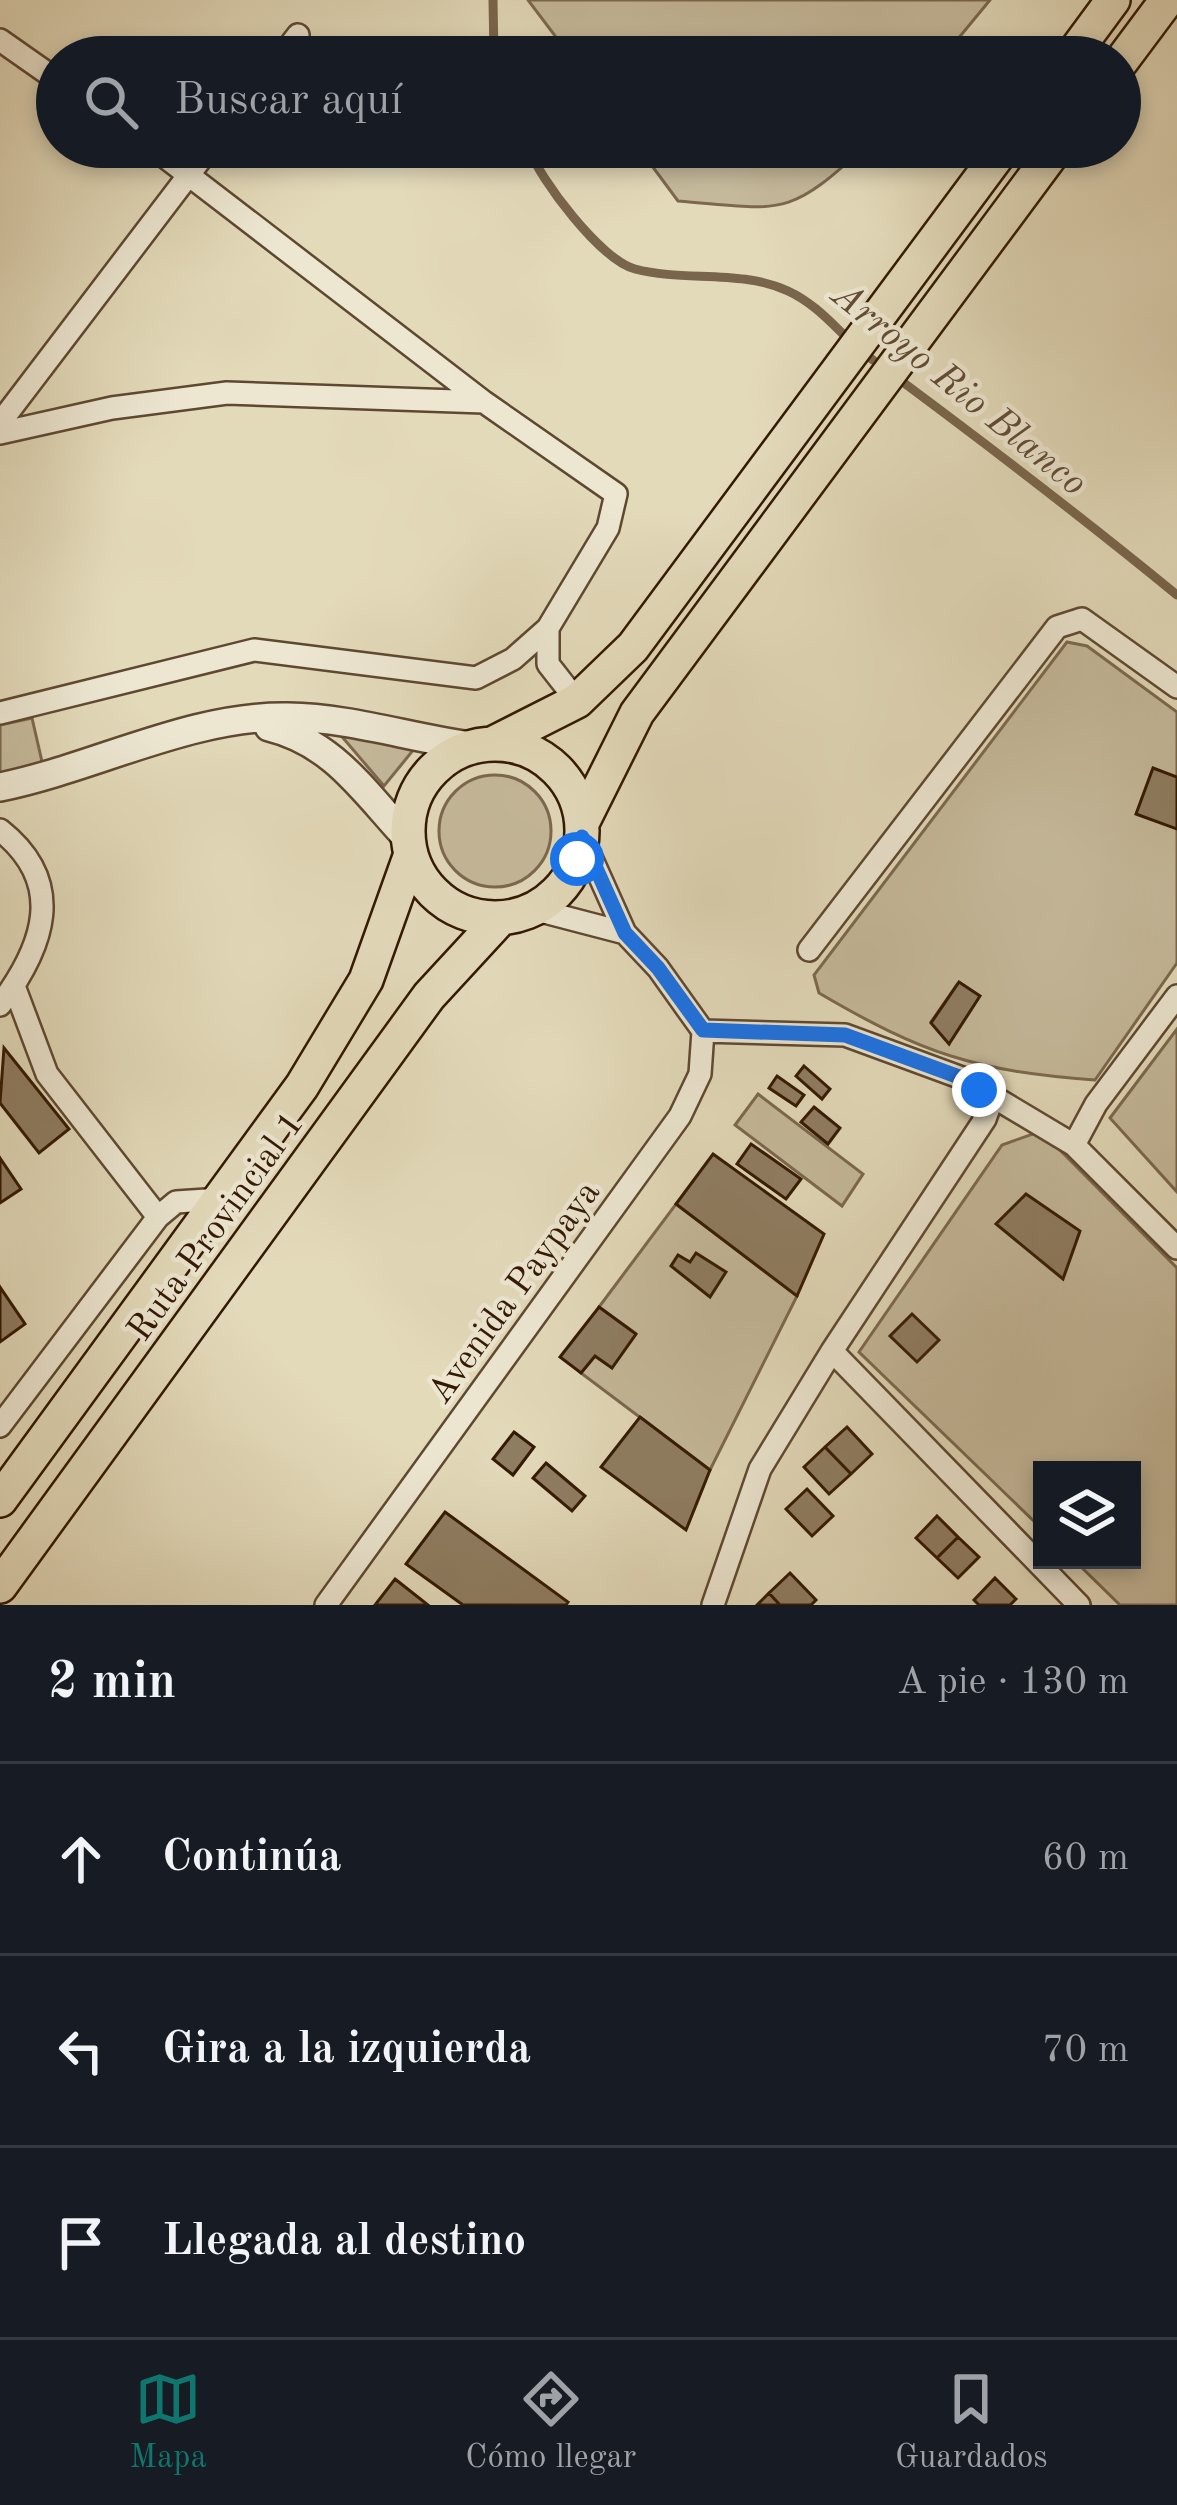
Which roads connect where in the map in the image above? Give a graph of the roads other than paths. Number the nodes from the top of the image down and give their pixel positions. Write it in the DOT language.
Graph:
graph roads {
  1 [pos="1113,0"];
  2 [pos="1167,0"];
  3 [pos="1086,36"];
  4 [pos="1140,36"];
  5 [pos="0,40"];
  6 [pos="36,65"];
  7 [pos="182,168"];
  8 [pos="193,168"];
  9 [pos="988,168"];
  10 [pos="1041,168"];
  11 [pos="189,173"];
  12 [pos="484,402"];
  13 [pos="0,423"];
  14 [pos="0,433"];
  15 [pos="548,628"];
  16 [pos="1177,687"];
  17 [pos="577,700"];
  18 [pos="0,713"];
  19 [pos="248,722"];
  20 [pos="482,745"];
  21 [pos="0,787"];
  22 [pos="0,830"];
  23 [pos="582,830"];
  24 [pos="410,847"];
  25 [pos="517,914"];
  26 [pos="625,933"];
  27 [pos="809,950"];
  28 [pos="14,986"];
  29 [pos="1177,996"];
  30 [pos="0,1005"];
  31 [pos="703,1030"];
  32 [pos="979,1090"];
  33 [pos="1074,1145"];
  34 [pos="222,1199"];
  35 [pos="158,1217"];
  36 [pos="1177,1248"];
  37 [pos="832,1351"];
  38 [pos="0,1426"];
  39 [pos="0,1500"];
  40 [pos="0,1586"];
  41 [pos="326,1605"];
  42 [pos="713,1605"];
  43 [pos="1079,1605"];
  1 -- 3 [label="main road"];
  2 -- 4 [label="main road"];
  5 -- 6 [label="street"];
  7 -- 11 [label="street"];
  8 -- 11 [label="street"];
  9 -- 17 [label="main road, Ruta Provincial 1"];
  10 -- 23 [label="main road, Ruta Provincial 1"];
  11 -- 12 [label="street"];
  11 -- 13 [label="street"];
  12 -- 14 [label="street"];
  12 -- 15 [label="street"];
  15 -- 17 [label="street"];
  15 -- 18 [label="street"];
  16 -- 27 [label="street"];
  17 -- 20 [label="main road, Ruta Provincial 1"];
  19 -- 20 [label="street"];
  19 -- 21 [label="street"];
  19 -- 24 [label="street"];
  20 -- 23 [label="main road"];
  20 -- 24 [label="main road, Ruta Provincial 1"];
  22 -- 28 [label="street"];
  23 -- 25 [label="main road, Ruta Provincial 1"];
  23 -- 26 [label="street"];
  24 -- 25 [label="main road"];
  24 -- 34 [label="main road, Ruta Provincial 1"];
  25 -- 26 [label="street"];
  25 -- 40 [label="main road, Ruta Provincial 1"];
  26 -- 31 [label="street"];
  28 -- 30 [label="street"];
  28 -- 35 [label="street"];
  29 -- 33 [label="street"];
  31 -- 32 [label="street"];
  31 -- 41 [label="street, Avenida Paypaya"];
  32 -- 33 [label="street"];
  32 -- 37 [label="street"];
  33 -- 36 [label="street"];
  34 -- 35 [label="street"];
  34 -- 39 [label="main road, Ruta Provincial 1"];
  35 -- 38 [label="street"];
  37 -- 42 [label="street"];
  37 -- 43 [label="street"];
}
